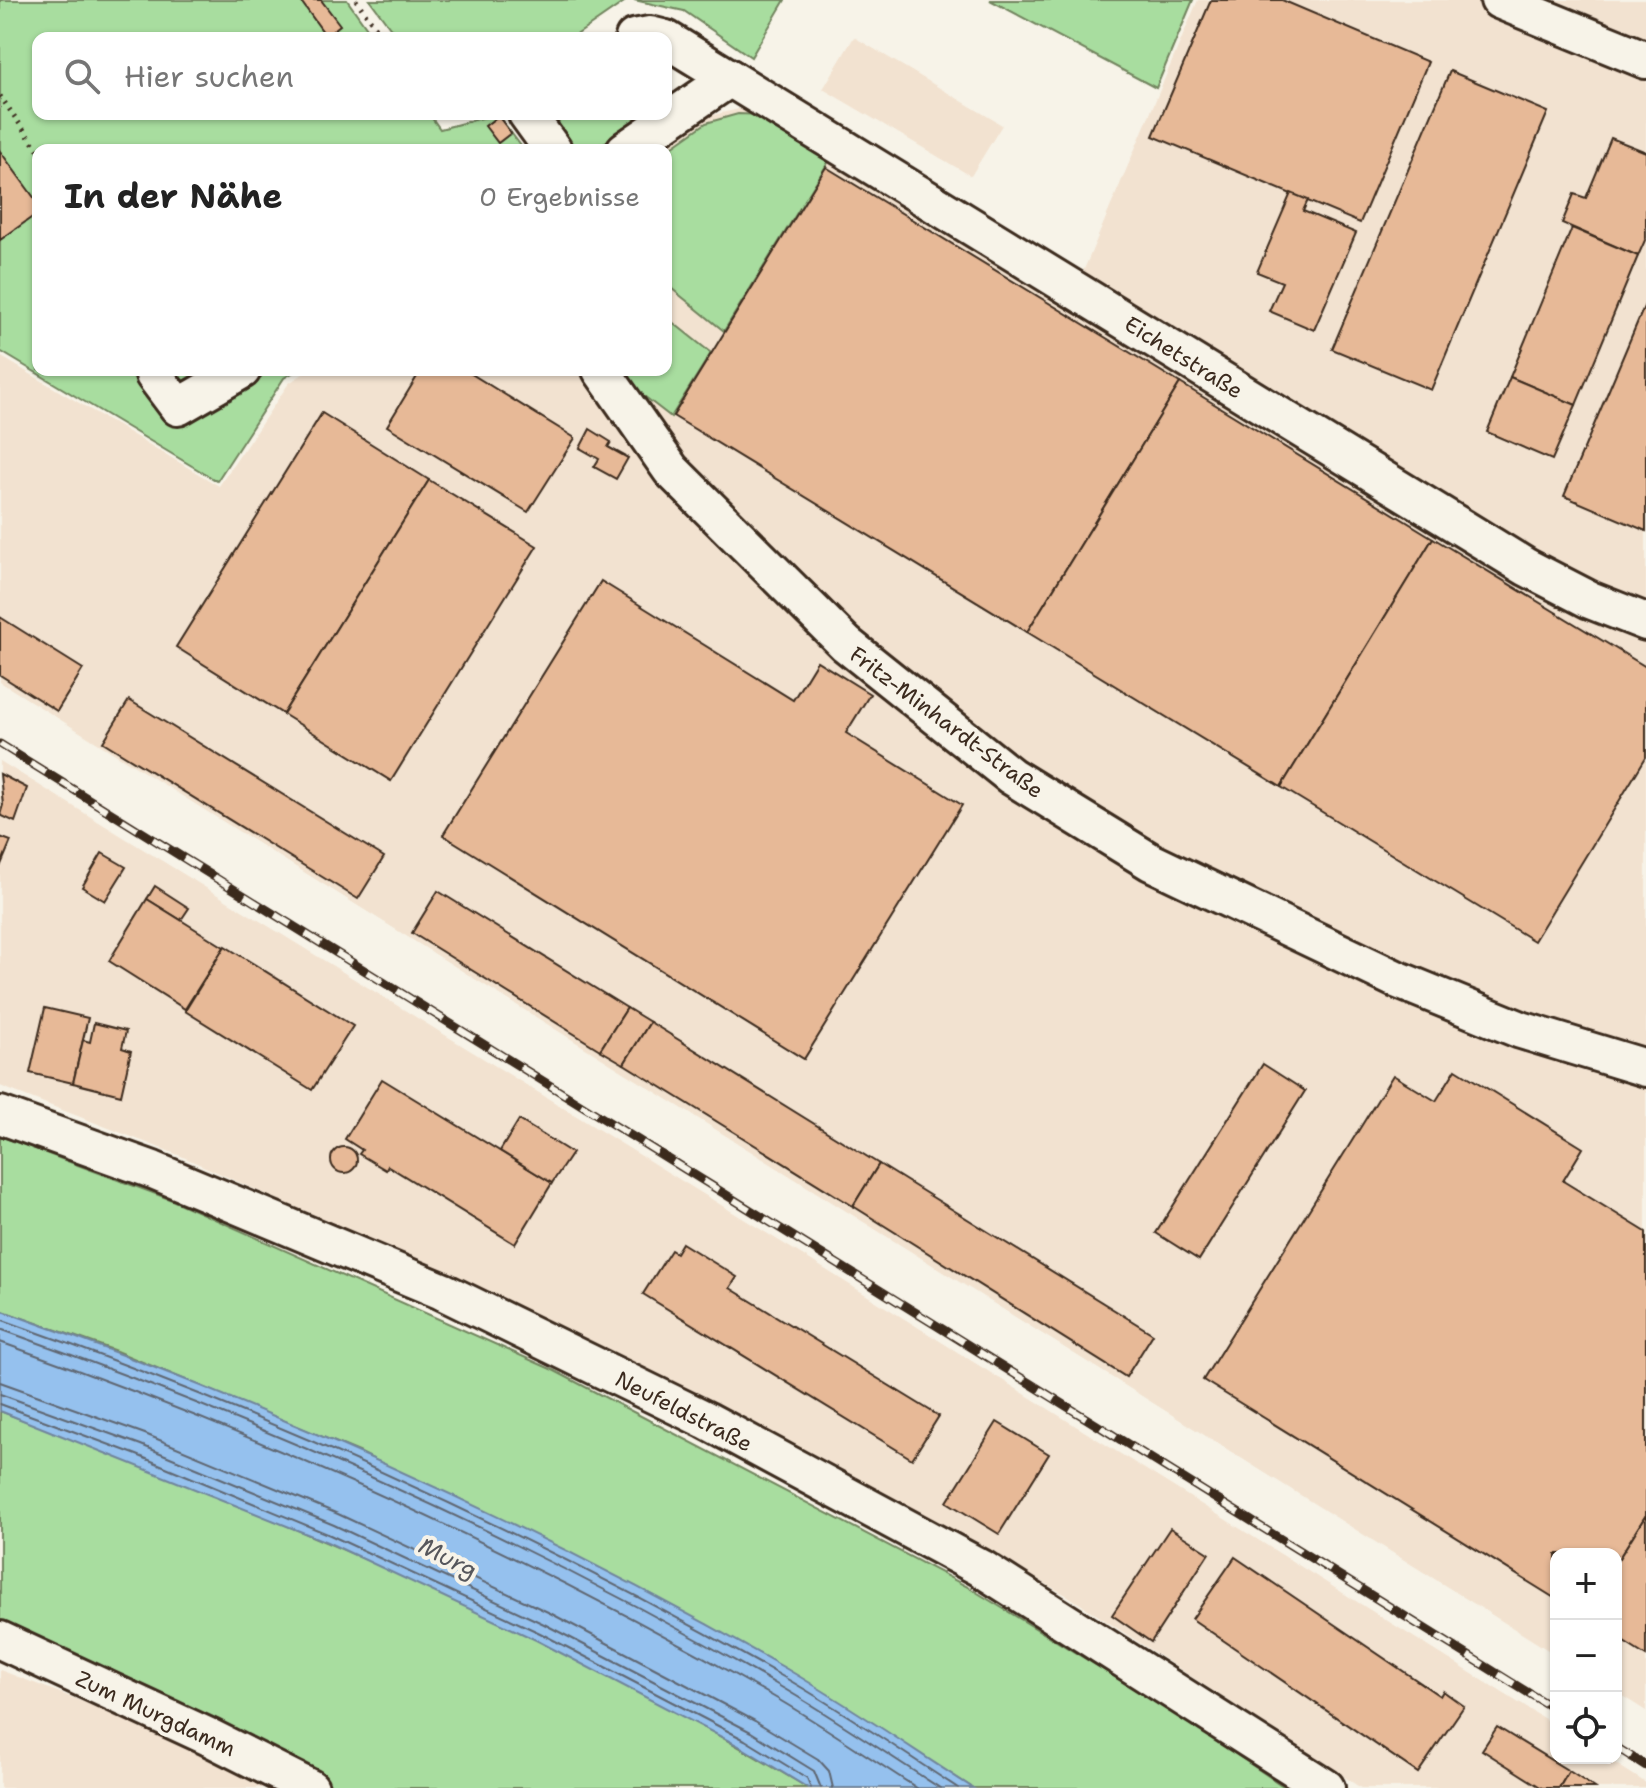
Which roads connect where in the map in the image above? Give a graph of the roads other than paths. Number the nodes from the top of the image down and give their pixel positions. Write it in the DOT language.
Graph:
graph roads {
  1 [pos="1499,0"];
  2 [pos="672,43"];
  3 [pos="1646,60"];
  4 [pos="730,78"];
  5 [pos="672,118"];
  6 [pos="669,120"];
  7 [pos="634,144"];
  8 [pos="155,376"];
  9 [pos="232,376"];
  10 [pos="605,376"];
  11 [pos="1646,622"];
  12 [pos="1646,1068"];
  13 [pos="0,1115"];
  14 [pos="0,1640"];
  15 [pos="310,1788"];
  16 [pos="1326,1788"];
  1 -- 3 [label="street"];
  2 -- 4 [label="street, Eichetstraße"];
  4 -- 5 [label="street"];
  4 -- 11 [label="street, Eichetstraße"];
  6 -- 7 [label="street"];
  8 -- 9 [label="street"];
  10 -- 12 [label="street, Fritz-Minhardt-Straße"];
  13 -- 16 [label="street, Neufeldstraße"];
  14 -- 15 [label="street, Zum Murgdamm"];
}
